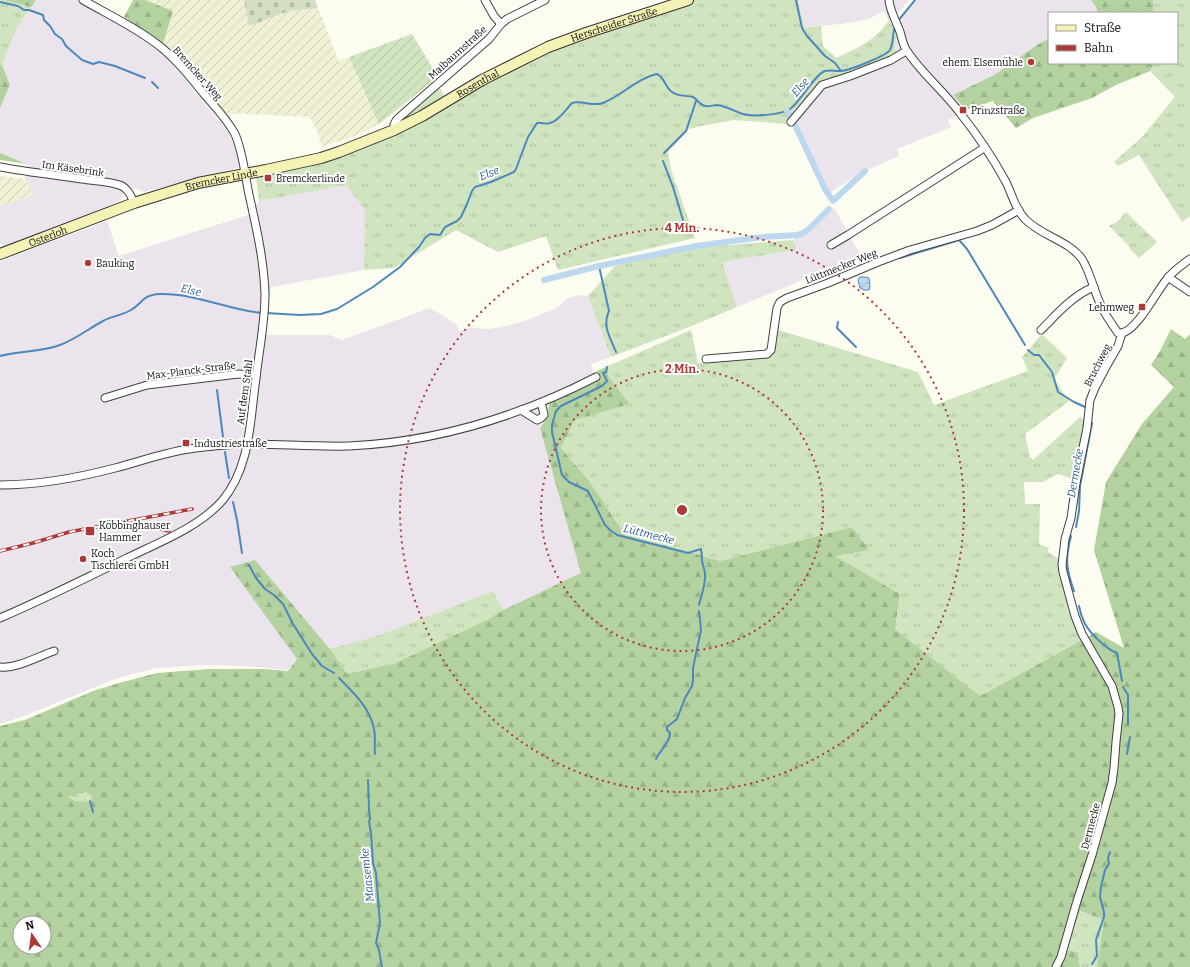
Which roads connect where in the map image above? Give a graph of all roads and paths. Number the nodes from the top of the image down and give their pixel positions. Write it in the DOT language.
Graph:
graph roads {
  1 [pos="83,0"];
  2 [pos="485,0"];
  3 [pos="545,0"];
  4 [pos="688,0"];
  5 [pos="889,0"];
  6 [pos="501,24"];
  7 [pos="563,41"];
  8 [pos="906,51"];
  9 [pos="791,122"];
  10 [pos="394,130"];
  11 [pos="984,148"];
  12 [pos="0,166"];
  13 [pos="245,174"];
  14 [pos="134,203"];
  15 [pos="1017,208"];
  16 [pos="95,219"];
  17 [pos="831,245"];
  18 [pos="0,254"];
  19 [pos="1190,259"];
  20 [pos="1168,277"];
  21 [pos="1094,287"];
  22 [pos="1190,292"];
  23 [pos="1041,330"];
  24 [pos="1122,333"];
  25 [pos="706,359"];
  26 [pos="256,375"];
  27 [pos="596,378"];
  28 [pos="105,398"];
  29 [pos="541,403"];
  30 [pos="521,410"];
  31 [pos="247,444"];
  32 [pos="0,485"];
  33 [pos="0,618"];
  34 [pos="54,651"];
  35 [pos="0,667"];
  36 [pos="1112,686"];
  37 [pos="1056,967"];
  1 -- 13 [label="street, Bremcker Weg"];
  2 -- 6 [label="street"];
  3 -- 6 [label="street, Maibaumstraße"];
  4 -- 7 [label="main road, Herscheider Straße"];
  5 -- 8 [label="street"];
  6 -- 10 [label="street, Maibaumstraße"];
  7 -- 10 [label="main road, Rosenthal"];
  8 -- 9 [label="street"];
  8 -- 11 [label="street"];
  10 -- 13 [label="main road, Bremcker Linde"];
  11 -- 15 [label="street"];
  11 -- 17 [label="street"];
  12 -- 14 [label="street, Im Käsebrink"];
  13 -- 14 [label="main road, Bremcker Linde"];
  13 -- 26 [label="street, Auf dem Stahl"];
  14 -- 16 [label="main road, Bremcker Linde"];
  15 -- 21 [label="street"];
  15 -- 25 [label="street, Lüttmecker Weg"];
  16 -- 18 [label="main road, Osterloh"];
  19 -- 20 [label="street"];
  20 -- 22 [label="street"];
  20 -- 24 [label="street"];
  21 -- 23 [label="street"];
  21 -- 24 [label="street"];
  24 -- 36 [label="street, Bruchweg"];
  26 -- 28 [label="street, Max-Planck-Straße"];
  26 -- 31 [label="street, Auf dem Stahl"];
  27 -- 29 [label="street"];
  29 -- 30 [label="street"];
  29 -- 30 [label="street"];
  30 -- 31 [label="street"];
  31 -- 32 [label="street"];
  31 -- 33 [label="street, Auf dem Stahl"];
  34 -- 35 [label="street"];
  36 -- 37 [label="street, Dermecke"];
}
